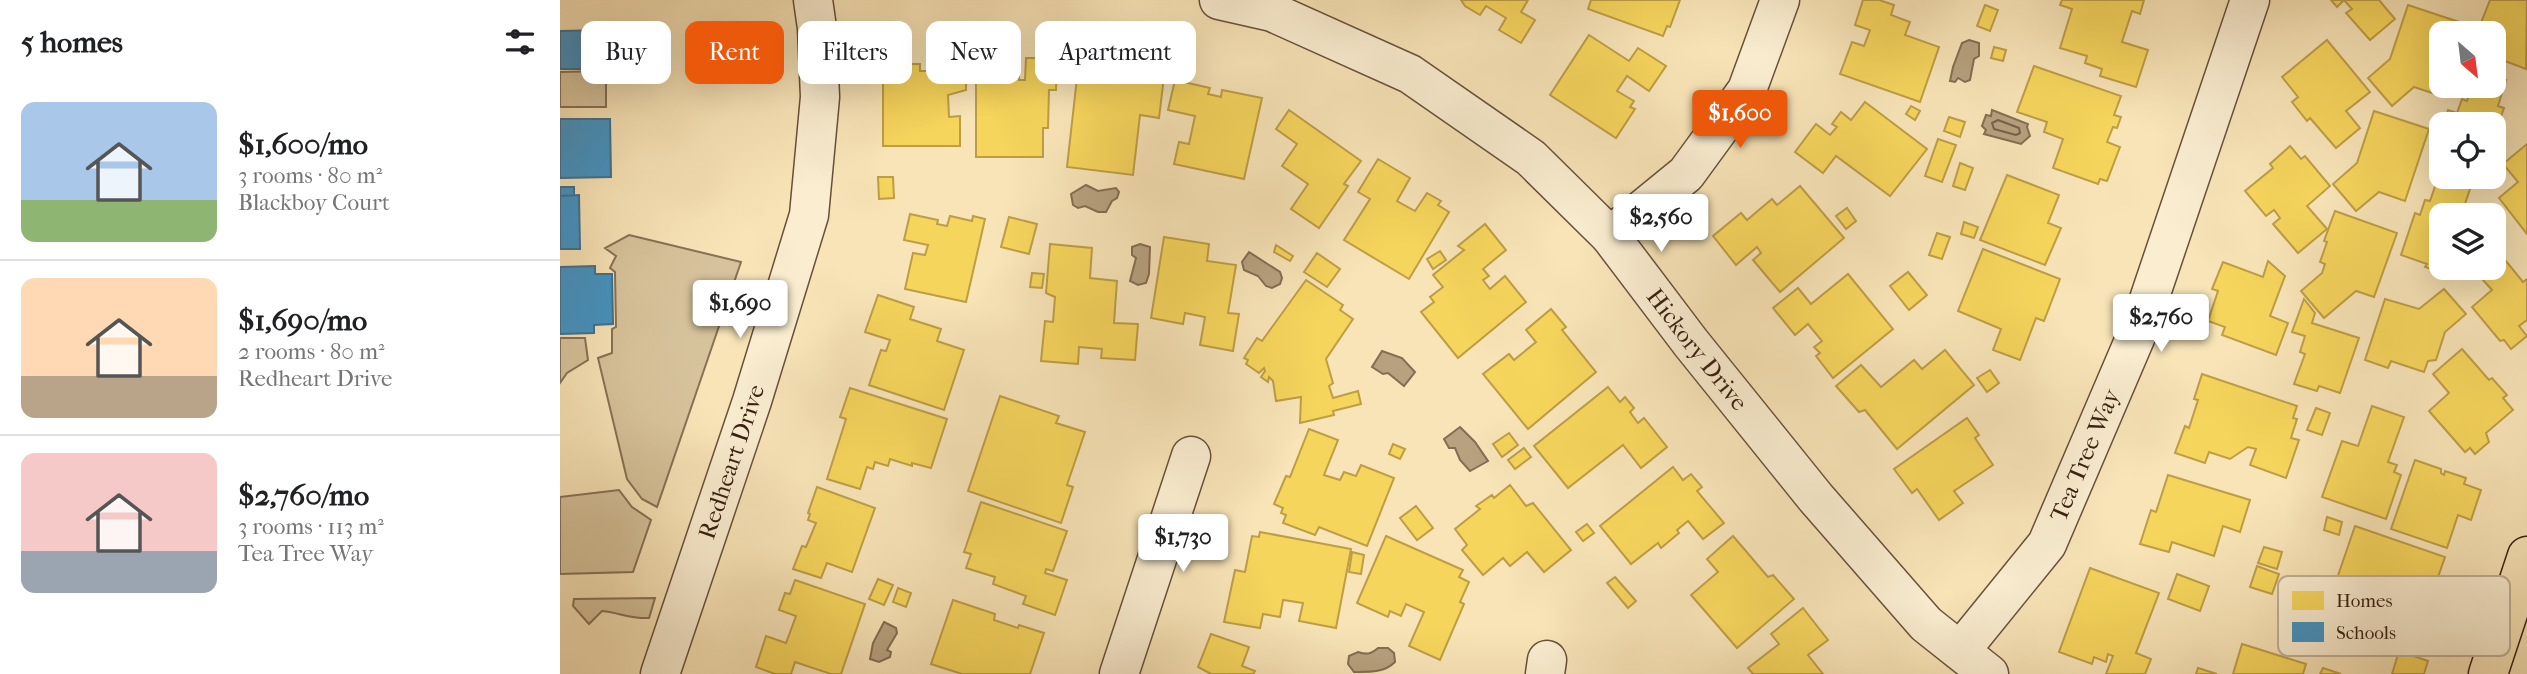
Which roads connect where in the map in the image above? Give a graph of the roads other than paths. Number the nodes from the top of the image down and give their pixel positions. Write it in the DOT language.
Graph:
graph roads {
  1 [pos="813,0"];
  2 [pos="1219,0"];
  3 [pos="1780,0"];
  4 [pos="2250,0"];
  5 [pos="1610,236"];
  6 [pos="1191,456"];
  7 [pos="2527,556"];
  8 [pos="2510,607"];
  9 [pos="2494,656"];
  10 [pos="1975,662"];
  11 [pos="660,674"];
  12 [pos="1119,674"];
  13 [pos="2488,674"];
  1 -- 11 [label="street, Redheart Drive"];
  2 -- 5 [label="street, Hickory Drive"];
  3 -- 5 [label="street"];
  4 -- 10 [label="street, Tea Tree Way"];
  5 -- 10 [label="street, Hickory Drive"];
  6 -- 12 [label="street"];
  7 -- 8 [label="main road"];
  9 -- 13 [label="main road"];
}
